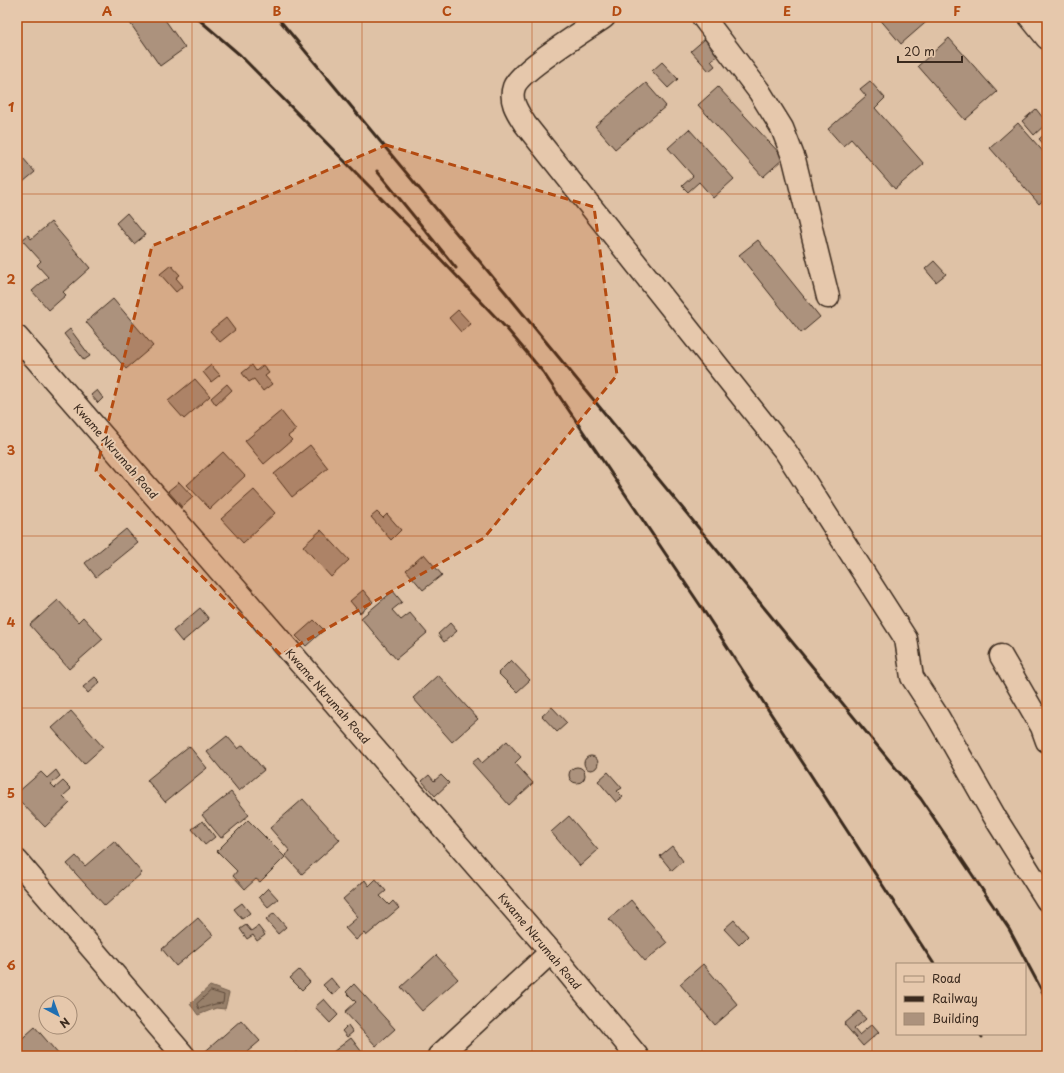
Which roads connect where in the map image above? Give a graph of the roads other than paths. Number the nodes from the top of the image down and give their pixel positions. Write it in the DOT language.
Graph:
graph roads {
  1 [pos="604,17"];
  2 [pos="703,17"];
  3 [pos="1030,17"];
  4 [pos="1047,38"];
  5 [pos="828,298"];
  6 [pos="17,337"];
  7 [pos="1001,656"];
  8 [pos="1047,741"];
  9 [pos="17,861"];
  10 [pos="1047,900"];
  11 [pos="551,952"];
  12 [pos="184,1056"];
  13 [pos="439,1056"];
  14 [pos="637,1056"];
  1 -- 10 [label="main road"];
  2 -- 5 [label="main road"];
  3 -- 4 [label="main road"];
  6 -- 11 [label="main road, Kwame Nkrumah Road"];
  7 -- 8 [label="main road"];
  9 -- 12 [label="main road"];
  11 -- 13 [label="main road"];
  11 -- 14 [label="main road, Kwame Nkrumah Road"];
}
